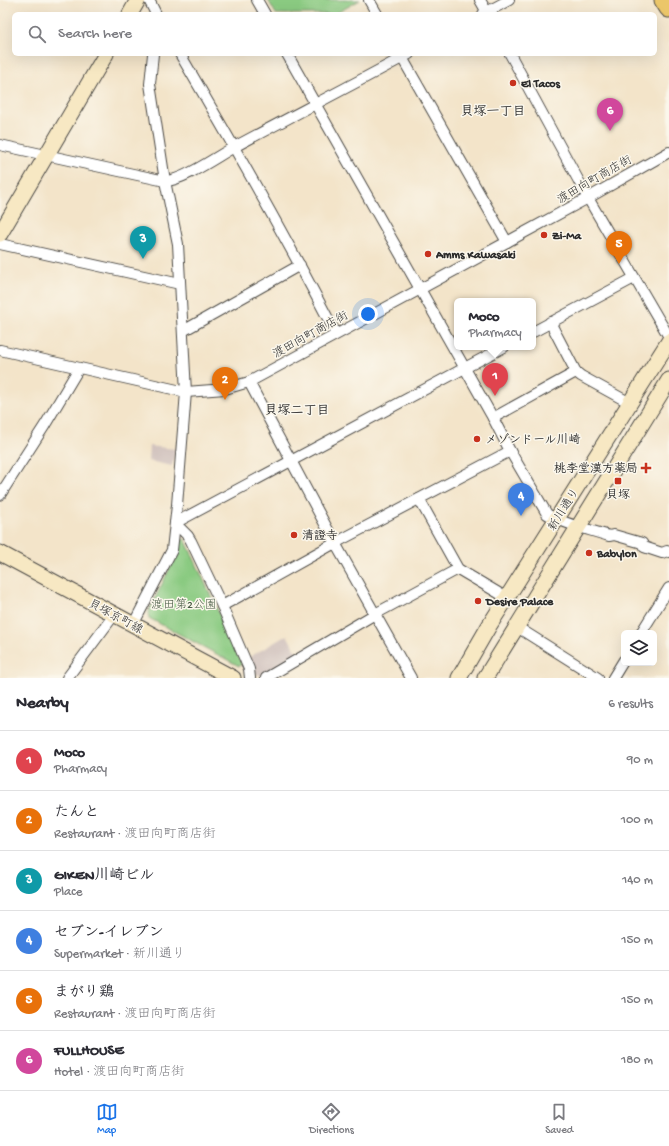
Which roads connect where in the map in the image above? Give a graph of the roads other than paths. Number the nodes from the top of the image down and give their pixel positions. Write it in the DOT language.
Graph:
graph roads {
  1 [pos="138,0"];
  2 [pos="149,0"];
  3 [pos="257,0"];
  4 [pos="369,0"];
  5 [pos="480,0"];
  6 [pos="510,0"];
  7 [pos="664,0"];
  8 [pos="669,8"];
  9 [pos="131,12"];
  10 [pos="155,12"];
  11 [pos="263,12"];
  12 [pos="376,12"];
  13 [pos="486,12"];
  14 [pos="488,12"];
  15 [pos="105,56"];
  16 [pos="153,56"];
  17 [pos="181,56"];
  18 [pos="288,56"];
  19 [pos="402,56"];
  20 [pos="405,56"];
  21 [pos="511,56"];
  22 [pos="316,104"];
  23 [pos="0,145"];
  24 [pos="234,147"];
  25 [pos="669,152"];
  26 [pos="47,156"];
  27 [pos="165,181"];
  28 [pos="588,198"];
  29 [pos="0,234"];
  30 [pos="507,242"];
  31 [pos="0,244"];
  32 [pos="300,265"];
  33 [pos="634,278"];
  34 [pos="180,284"];
  35 [pos="420,289"];
  36 [pos="550,322"];
  37 [pos="536,330"];
  38 [pos="183,331"];
  39 [pos="336,334"];
  40 [pos="669,337"];
  41 [pos="669,341"];
  42 [pos="0,350"];
  43 [pos="498,350"];
  44 [pos="79,368"];
  45 [pos="464,368"];
  46 [pos="576,372"];
  47 [pos="669,380"];
  48 [pos="248,382"];
  49 [pos="186,392"];
  50 [pos="630,402"];
  51 [pos="493,418"];
  52 [pos="510,451"];
  53 [pos="290,461"];
  54 [pos="0,495"];
  55 [pos="419,499"];
  56 [pos="557,520"];
  57 [pos="176,523"];
  58 [pos="578,527"];
  59 [pos="335,543"];
  60 [pos="669,552"];
  61 [pos="0,553"];
  62 [pos="458,569"];
  63 [pos="669,588"];
  64 [pos="507,598"];
  65 [pos="665,602"];
  66 [pos="222,606"];
  67 [pos="374,614"];
  68 [pos="497,614"];
  69 [pos="114,615"];
  70 [pos="133,625"];
  71 [pos="517,627"];
  72 [pos="643,630"];
  73 [pos="621,665"];
  74 [pos="67,678"];
  75 [pos="232,678"];
  76 [pos="250,678"];
  77 [pos="266,678"];
  78 [pos="411,678"];
  79 [pos="459,678"];
  80 [pos="485,678"];
  81 [pos="598,678"];
  82 [pos="613,678"];
  1 -- 9 [label="main road"];
  2 -- 10 [label="street"];
  3 -- 11 [label="street"];
  4 -- 12 [label="street"];
  5 -- 13 [label="street"];
  6 -- 14 [label="street"];
  7 -- 8 [label="highway"];
  15 -- 26 [label="main road"];
  16 -- 27 [label="street"];
  17 -- 24 [label="street"];
  18 -- 22 [label="street"];
  19 -- 22 [label="street"];
  20 -- 30 [label="street"];
  21 -- 28 [label="street"];
  22 -- 24 [label="street"];
  22 -- 35 [label="street"];
  23 -- 26 [label="street"];
  24 -- 27 [label="street"];
  24 -- 32 [label="street"];
  25 -- 28 [label="street, 渡田向町商店街"];
  26 -- 27 [label="street"];
  26 -- 29 [label="main road"];
  27 -- 34 [label="street"];
  28 -- 30 [label="street, 渡田向町商店街"];
  28 -- 33 [label="street"];
  30 -- 35 [label="street, 渡田向町商店街"];
  31 -- 34 [label="street"];
  32 -- 38 [label="street"];
  32 -- 39 [label="street"];
  33 -- 36 [label="street"];
  33 -- 40 [label="street"];
  34 -- 38 [label="street"];
  35 -- 39 [label="street, 渡田向町商店街"];
  35 -- 45 [label="street"];
  36 -- 37 [label="street"];
  36 -- 46 [label="street"];
  38 -- 49 [label="street"];
  39 -- 48 [label="street, 渡田向町商店街"];
  41 -- 50 [label="main road, 新川通り"];
  42 -- 44 [label="street, 渡田向町商店街"];
  43 -- 45 [label="street"];
  44 -- 49 [label="street, 渡田向町商店街"];
  44 -- 54 [label="street"];
  45 -- 51 [label="street"];
  45 -- 53 [label="street"];
  46 -- 50 [label="street"];
  46 -- 51 [label="street"];
  47 -- 58 [label="main road, 新川通り"];
  48 -- 49 [label="street, 渡田向町商店街"];
  48 -- 53 [label="street"];
  49 -- 57 [label="street"];
  50 -- 56 [label="main road, 新川通り"];
  51 -- 52 [label="street"];
  52 -- 55 [label="street"];
  52 -- 56 [label="street"];
  53 -- 57 [label="street"];
  53 -- 59 [label="street"];
  55 -- 59 [label="street"];
  55 -- 62 [label="street"];
  56 -- 58 [label="street"];
  56 -- 64 [label="main road, 新川通り"];
  57 -- 66 [label="street"];
  57 -- 70 [label="street"];
  58 -- 60 [label="street"];
  58 -- 71 [label="main road, 新川通り"];
  59 -- 66 [label="street"];
  59 -- 67 [label="street"];
  61 -- 69 [label="main road, 貝塚京町線"];
  62 -- 64 [label="street"];
  62 -- 67 [label="street"];
  63 -- 65 [label="street"];
  64 -- 68 [label="main road, 新川通り"];
  65 -- 72 [label="street"];
  66 -- 76 [label="street"];
  67 -- 77 [label="street"];
  67 -- 78 [label="street"];
  68 -- 71 [label="main road"];
  68 -- 79 [label="main road, 新川通り"];
  69 -- 70 [label="main road, 貝塚京町線"];
  69 -- 74 [label="street"];
  70 -- 75 [label="main road, 貝塚京町線"];
  71 -- 80 [label="main road, 新川通り"];
  71 -- 81 [label="street"];
  73 -- 82 [label="street"];
}
